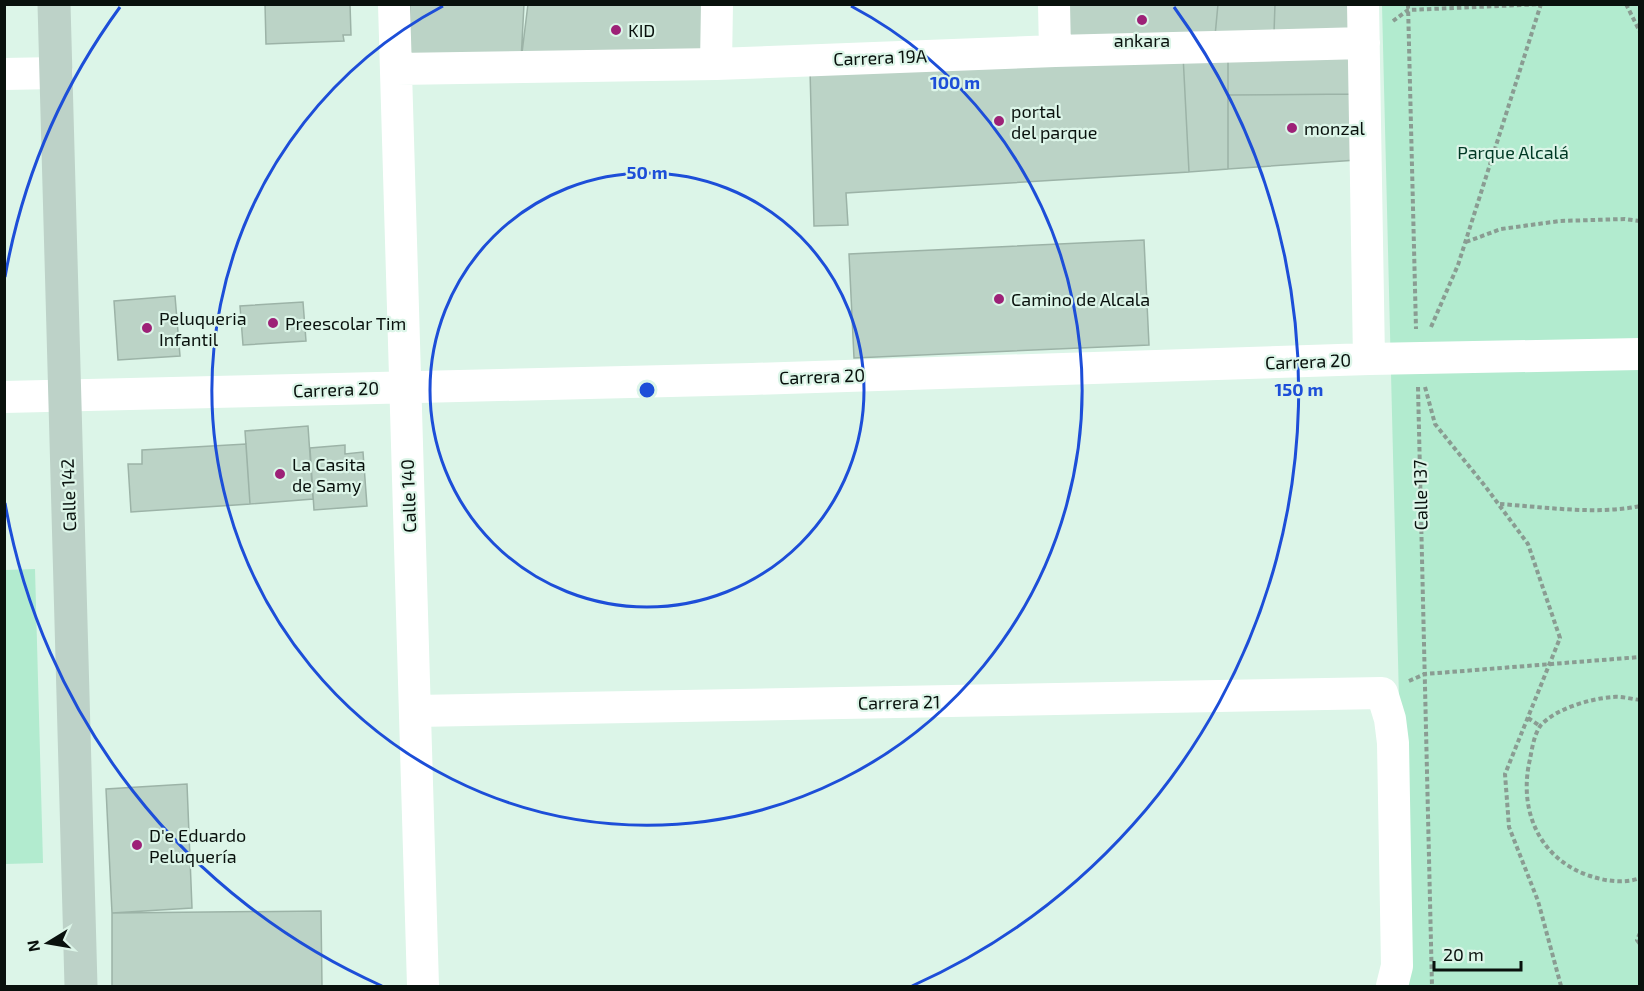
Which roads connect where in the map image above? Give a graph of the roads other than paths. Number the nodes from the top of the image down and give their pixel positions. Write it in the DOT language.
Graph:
graph roads {
  1 [pos="54,4"];
  2 [pos="394,4"];
  3 [pos="717,4"];
  4 [pos="1054,4"];
  5 [pos="1363,4"];
  6 [pos="1364,43"];
  7 [pos="1055,51"];
  8 [pos="716,64"];
  9 [pos="396,69"];
  10 [pos="57,73"];
  11 [pos="4,74"];
  12 [pos="1640,354"];
  13 [pos="1369,359"];
  14 [pos="405,387"];
  15 [pos="65,396"];
  16 [pos="4,398"];
  17 [pos="416,711"];
  18 [pos="81,987"];
  19 [pos="423,987"];
  20 [pos="1392,987"];
  1 -- 10 [label="main road, Calle 142"];
  2 -- 9 [label="street, Calle 140"];
  3 -- 8 [label="street"];
  4 -- 7 [label="street"];
  5 -- 6 [label="street"];
  6 -- 7 [label="street, Carrera 19A"];
  6 -- 13 [label="street"];
  7 -- 8 [label="street, Carrera 19A"];
  8 -- 9 [label="street, Carrera 19A"];
  9 -- 14 [label="street, Calle 140"];
  10 -- 11 [label="street"];
  10 -- 15 [label="main road, Calle 142"];
  12 -- 13 [label="street, Carrera 20"];
  13 -- 14 [label="street, Carrera 20"];
  14 -- 15 [label="street, Carrera 20"];
  14 -- 17 [label="street, Calle 140"];
  15 -- 16 [label="street, Carrera 20"];
  15 -- 18 [label="main road, Calle 142"];
  17 -- 19 [label="street, Calle 140"];
  17 -- 20 [label="street, Carrera 21"];
}
